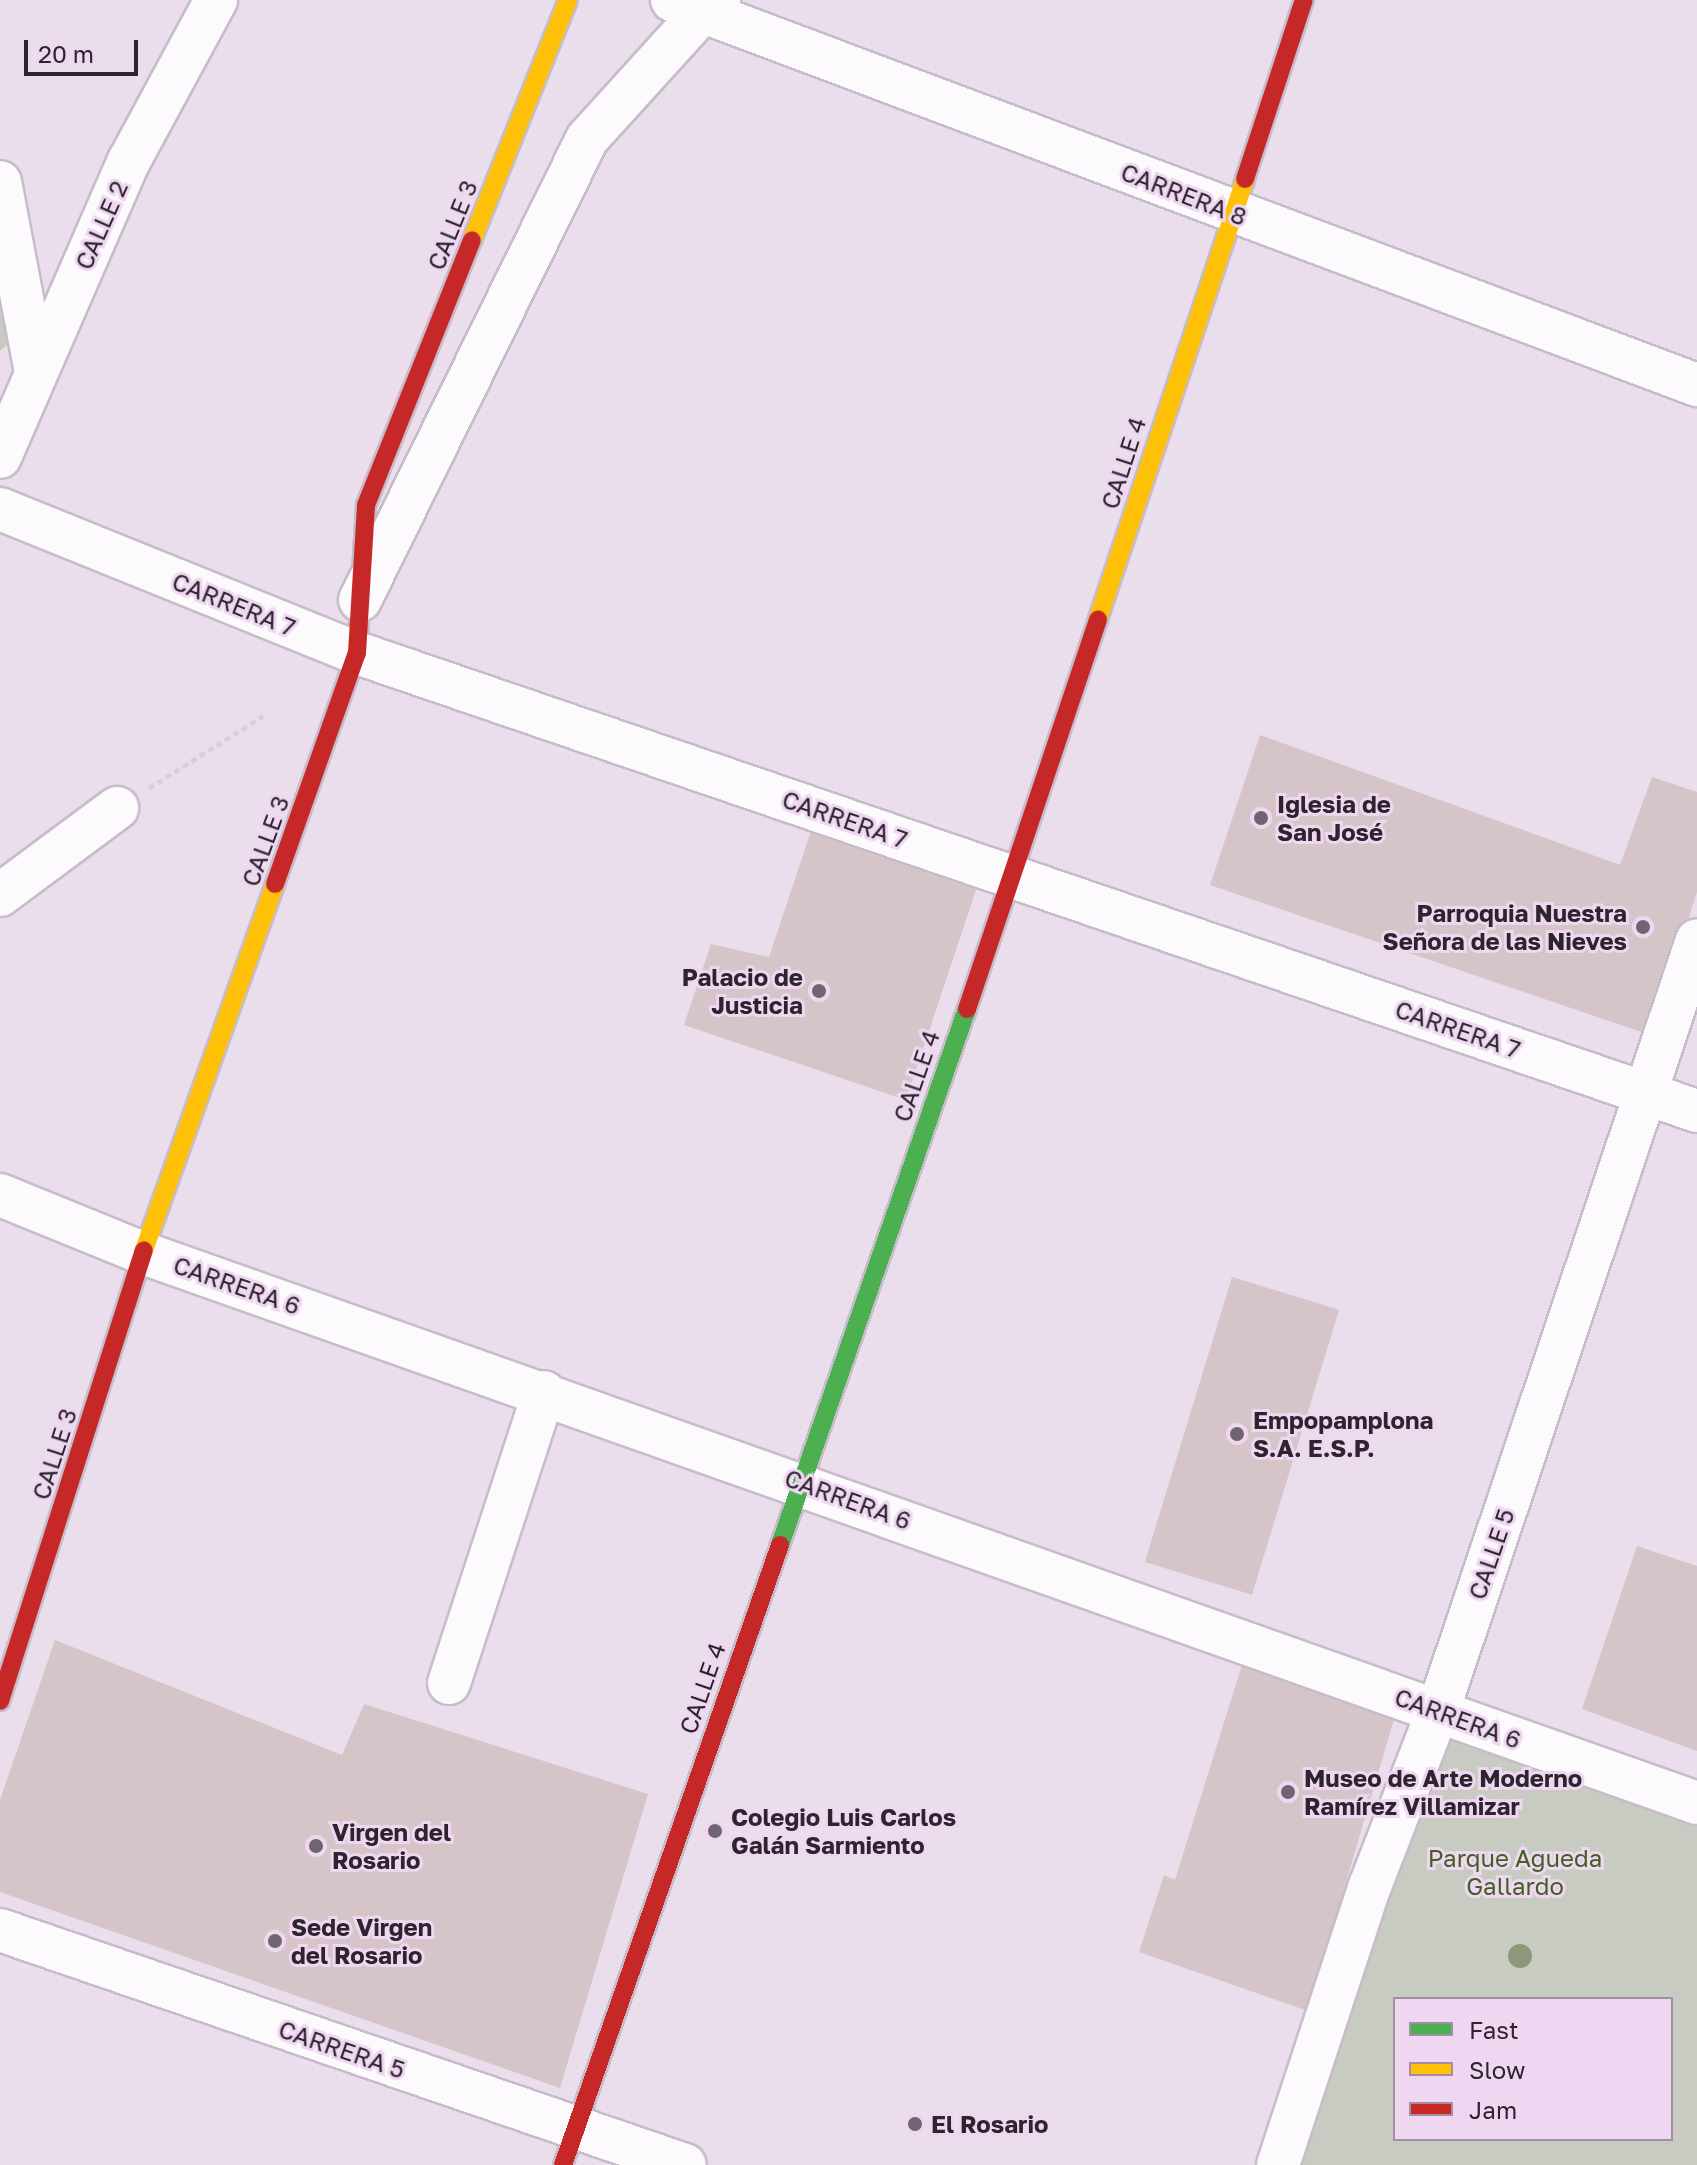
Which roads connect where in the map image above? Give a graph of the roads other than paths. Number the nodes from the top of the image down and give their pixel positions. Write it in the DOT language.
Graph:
graph roads {
  1 [pos="216,0"];
  2 [pos="568,0"];
  3 [pos="1304,0"];
  4 [pos="699,3"];
  5 [pos="0,182"];
  6 [pos="1231,213"];
  7 [pos="36,372"];
  8 [pos="1697,385"];
  9 [pos="0,457"];
  10 [pos="0,509"];
  11 [pos="360,601"];
  12 [pos="357,653"];
  13 [pos="117,808"];
  14 [pos="1013,877"];
  15 [pos="0,895"];
  16 [pos="1697,940"];
  17 [pos="1647,1094"];
  18 [pos="1697,1111"];
  19 [pos="0,1195"];
  20 [pos="143,1253"];
  21 [pos="544,1392"];
  22 [pos="799,1481"];
  23 [pos="449,1683"];
  24 [pos="0,1701"];
  25 [pos="1438,1711"];
  26 [pos="1697,1803"];
  27 [pos="0,1930"];
  28 [pos="569,2148"];
  29 [pos="685,2165"];
  30 [pos="1278,2165"];
  1 -- 7 [label="street, CALLE 2"];
  2 -- 11 [label="main road, CALLE 3"];
  3 -- 6 [label="main road, CALLE 4"];
  4 -- 6 [label="street, CARRERA 8"];
  4 -- 11 [label="street"];
  5 -- 7 [label="street"];
  6 -- 8 [label="street, CARRERA 8"];
  6 -- 14 [label="main road, CALLE 4"];
  7 -- 9 [label="street, CALLE 2"];
  10 -- 12 [label="street, CARRERA 7"];
  11 -- 12 [label="main road, CALLE 3"];
  12 -- 14 [label="street, CARRERA 7"];
  12 -- 20 [label="main road, CALLE 3"];
  13 -- 15 [label="street"];
  14 -- 17 [label="street, CARRERA 7"];
  14 -- 22 [label="main road, CALLE 4"];
  16 -- 17 [label="street, CALLE 5"];
  17 -- 18 [label="street, CARRERA 7"];
  17 -- 25 [label="street, CALLE 5"];
  19 -- 20 [label="street, CARRERA 6"];
  20 -- 21 [label="street, CARRERA 6"];
  20 -- 24 [label="main road, CALLE 3"];
  21 -- 22 [label="street, CARRERA 6"];
  21 -- 23 [label="street"];
  22 -- 25 [label="street, CARRERA 6"];
  22 -- 28 [label="main road, CALLE 4"];
  25 -- 26 [label="street, CARRERA 6"];
  25 -- 30 [label="street, CALLE 5"];
  27 -- 28 [label="street, CARRERA 5"];
  28 -- 29 [label="street, CARRERA 5"];
}
